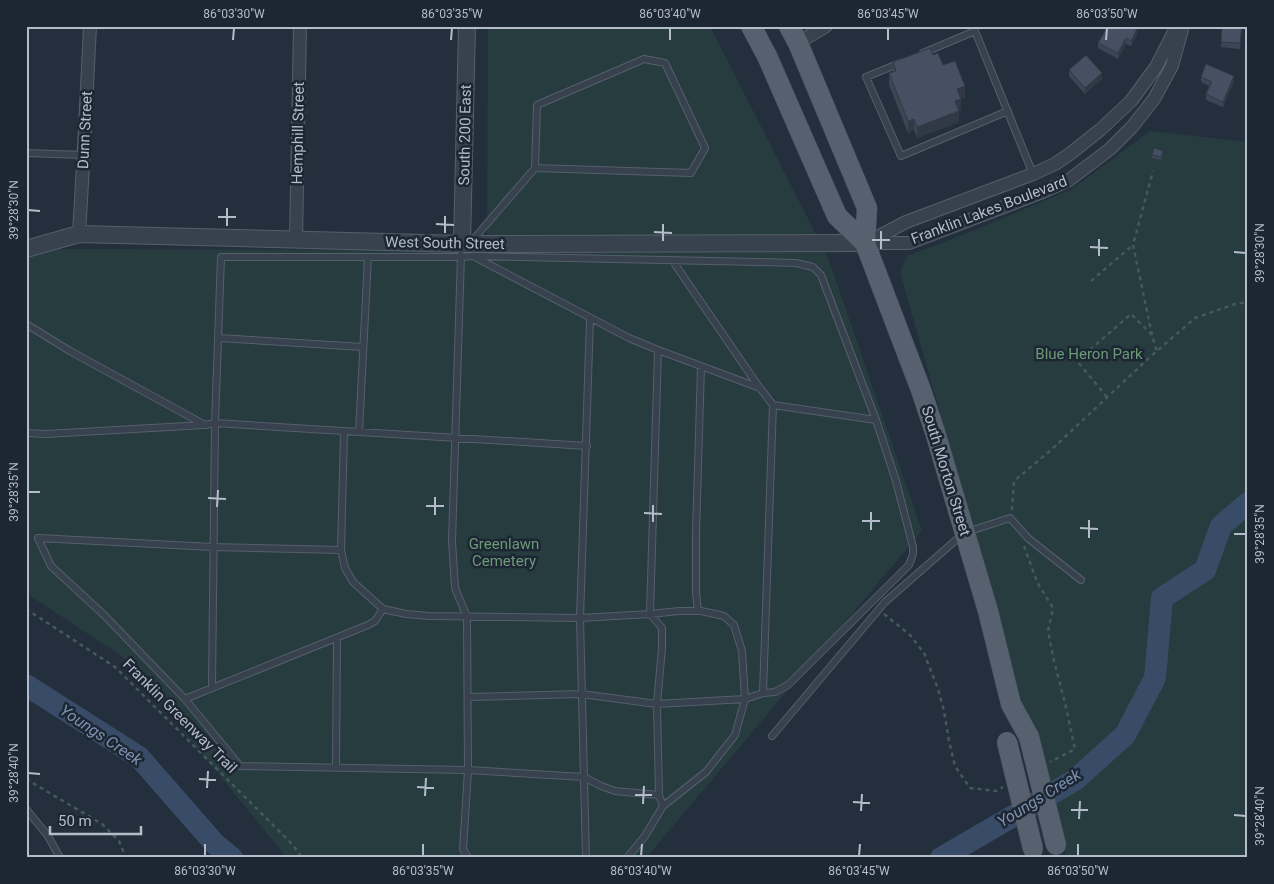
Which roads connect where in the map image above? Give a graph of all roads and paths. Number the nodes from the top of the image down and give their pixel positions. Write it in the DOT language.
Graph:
graph roads {
  1 [pos="90,26"];
  2 [pos="300,26"];
  3 [pos="467,26"];
  4 [pos="751,26"];
  5 [pos="826,26"];
  6 [pos="1177,26"];
  7 [pos="1183,26"];
  8 [pos="793,35"];
  9 [pos="921,54"];
  10 [pos="902,62"];
  11 [pos="1008,111"];
  12 [pos="26,153"];
  13 [pos="84,155"];
  14 [pos="535,168"];
  15 [pos="1153,171"];
  16 [pos="1033,174"];
  17 [pos="1040,193"];
  18 [pos="965,200"];
  19 [pos="972,218"];
  20 [pos="79,234"];
  21 [pos="296,240"];
  22 [pos="865,243"];
  23 [pos="1133,245"];
  24 [pos="26,249"];
  25 [pos="467,250"];
  26 [pos="368,257"];
  27 [pos="672,260"];
  28 [pos="1092,281"];
  29 [pos="1248,303"];
  30 [pos="590,319"];
  31 [pos="26,324"];
  32 [pos="1152,334"];
  33 [pos="218,338"];
  34 [pos="363,347"];
  35 [pos="658,350"];
  36 [pos="1157,352"];
  37 [pos="702,367"];
  38 [pos="760,388"];
  39 [pos="1107,398"];
  40 [pos="774,406"];
  41 [pos="876,420"];
  42 [pos="215,423"];
  43 [pos="205,425"];
  44 [pos="344,431"];
  45 [pos="359,432"];
  46 [pos="26,433"];
  47 [pos="456,437"];
  48 [pos="586,446"];
  49 [pos="1016,525"];
  50 [pos="964,533"];
  51 [pos="213,547"];
  52 [pos="341,550"];
  53 [pos="1081,580"];
  54 [pos="26,609"];
  55 [pos="383,609"];
  56 [pos="878,610"];
  57 [pos="698,611"];
  58 [pos="650,614"];
  59 [pos="467,617"];
  60 [pos="580,618"];
  61 [pos="336,638"];
  62 [pos="212,688"];
  63 [pos="764,693"];
  64 [pos="581,694"];
  65 [pos="468,698"];
  66 [pos="185,699"];
  67 [pos="745,699"];
  68 [pos="657,704"];
  69 [pos="1011,704"];
  70 [pos="772,736"];
  71 [pos="1049,763"];
  72 [pos="336,767"];
  73 [pos="468,770"];
  74 [pos="584,777"];
  75 [pos="26,779"];
  76 [pos="1005,786"];
  77 [pos="660,795"];
  78 [pos="662,806"];
  79 [pos="26,809"];
  80 [pos="1057,851"];
  81 [pos="1034,854"];
  82 [pos="60,858"];
  83 [pos="126,858"];
  84 [pos="302,858"];
  85 [pos="468,858"];
  86 [pos="586,858"];
  87 [pos="627,858"];
  1 -- 13 [label="street, Dunn Street"];
  2 -- 21 [label="street, Hemphill Street"];
  3 -- 25 [label="street, South 200 East"];
  4 -- 22 [label="main road"];
  5 -- 8 [label="street"];
  6 -- 16 [label="street, Franklin Lakes Boulevard"];
  7 -- 17 [label="street, Franklin Lakes Boulevard"];
  8 -- 22 [label="main road"];
  9 -- 11 [label="lane"];
  10 -- 11 [label="lane"];
  11 -- 16 [label="lane"];
  12 -- 13 [label="lane"];
  13 -- 20 [label="street, Dunn Street"];
  14 -- 14 [label="lane"];
  14 -- 25 [label="lane"];
  15 -- 23 [label="path"];
  16 -- 17 [label="street"];
  16 -- 18 [label="street, Franklin Lakes Boulevard"];
  17 -- 19 [label="street, Franklin Lakes Boulevard"];
  18 -- 19 [label="street"];
  18 -- 22 [label="street, Franklin Lakes Boulevard"];
  19 -- 22 [label="street, Franklin Lakes Boulevard"];
  20 -- 21 [label="street, West South Street"];
  20 -- 24 [label="street, West South Street"];
  21 -- 25 [label="street, West South Street"];
  22 -- 25 [label="street, West South Street"];
  22 -- 50 [label="main road, South Morton Street"];
  23 -- 28 [label="path"];
  23 -- 32 [label="path"];
  25 -- 26 [label="lane"];
  25 -- 27 [label="lane"];
  25 -- 30 [label="lane"];
  25 -- 47 [label="lane"];
  26 -- 33 [label="lane"];
  26 -- 34 [label="lane"];
  27 -- 38 [label="lane"];
  27 -- 41 [label="lane"];
  29 -- 36 [label="path"];
  30 -- 35 [label="lane"];
  30 -- 48 [label="lane"];
  31 -- 43 [label="lane"];
  32 -- 36 [label="path"];
  32 -- 39 [label="path"];
  33 -- 34 [label="lane"];
  33 -- 42 [label="lane"];
  34 -- 45 [label="lane"];
  35 -- 37 [label="lane"];
  35 -- 58 [label="lane"];
  36 -- 39 [label="path"];
  37 -- 38 [label="lane"];
  37 -- 57 [label="lane"];
  38 -- 40 [label="lane"];
  39 -- 49 [label="path"];
  40 -- 41 [label="lane"];
  40 -- 63 [label="lane"];
  41 -- 63 [label="lane"];
  42 -- 43 [label="lane"];
  42 -- 44 [label="lane"];
  42 -- 51 [label="lane"];
  43 -- 46 [label="lane"];
  44 -- 45 [label="lane"];
  44 -- 52 [label="lane"];
  45 -- 47 [label="lane"];
  47 -- 48 [label="lane"];
  47 -- 59 [label="lane"];
  48 -- 60 [label="lane"];
  49 -- 50 [label="lane"];
  49 -- 53 [label="lane"];
  49 -- 71 [label="path"];
  50 -- 56 [label="lane"];
  50 -- 69 [label="main road, South Morton Street"];
  51 -- 52 [label="lane"];
  51 -- 62 [label="lane"];
  51 -- 66 [label="lane"];
  52 -- 55 [label="lane"];
  54 -- 84 [label="path, Franklin Greenway Trail"];
  55 -- 59 [label="lane"];
  55 -- 61 [label="lane"];
  56 -- 70 [label="lane"];
  56 -- 76 [label="path"];
  57 -- 58 [label="lane"];
  57 -- 67 [label="lane"];
  58 -- 60 [label="lane"];
  58 -- 68 [label="lane"];
  59 -- 60 [label="lane"];
  59 -- 65 [label="lane"];
  60 -- 64 [label="lane"];
  61 -- 62 [label="lane"];
  61 -- 72 [label="lane"];
  62 -- 66 [label="lane"];
  63 -- 67 [label="lane"];
  64 -- 65 [label="lane"];
  64 -- 68 [label="lane"];
  64 -- 74 [label="lane"];
  65 -- 73 [label="lane"];
  66 -- 72 [label="lane"];
  67 -- 68 [label="lane"];
  67 -- 78 [label="lane"];
  68 -- 77 [label="lane"];
  69 -- 80 [label="main road, South Morton Street, bridge"];
  69 -- 81 [label="main road, South Morton Street, bridge"];
  72 -- 73 [label="lane"];
  73 -- 74 [label="lane"];
  73 -- 85 [label="lane"];
  74 -- 77 [label="lane"];
  74 -- 86 [label="lane"];
  75 -- 83 [label="path"];
  77 -- 78 [label="lane"];
  78 -- 87 [label="lane"];
  79 -- 82 [label="lane"];
}
